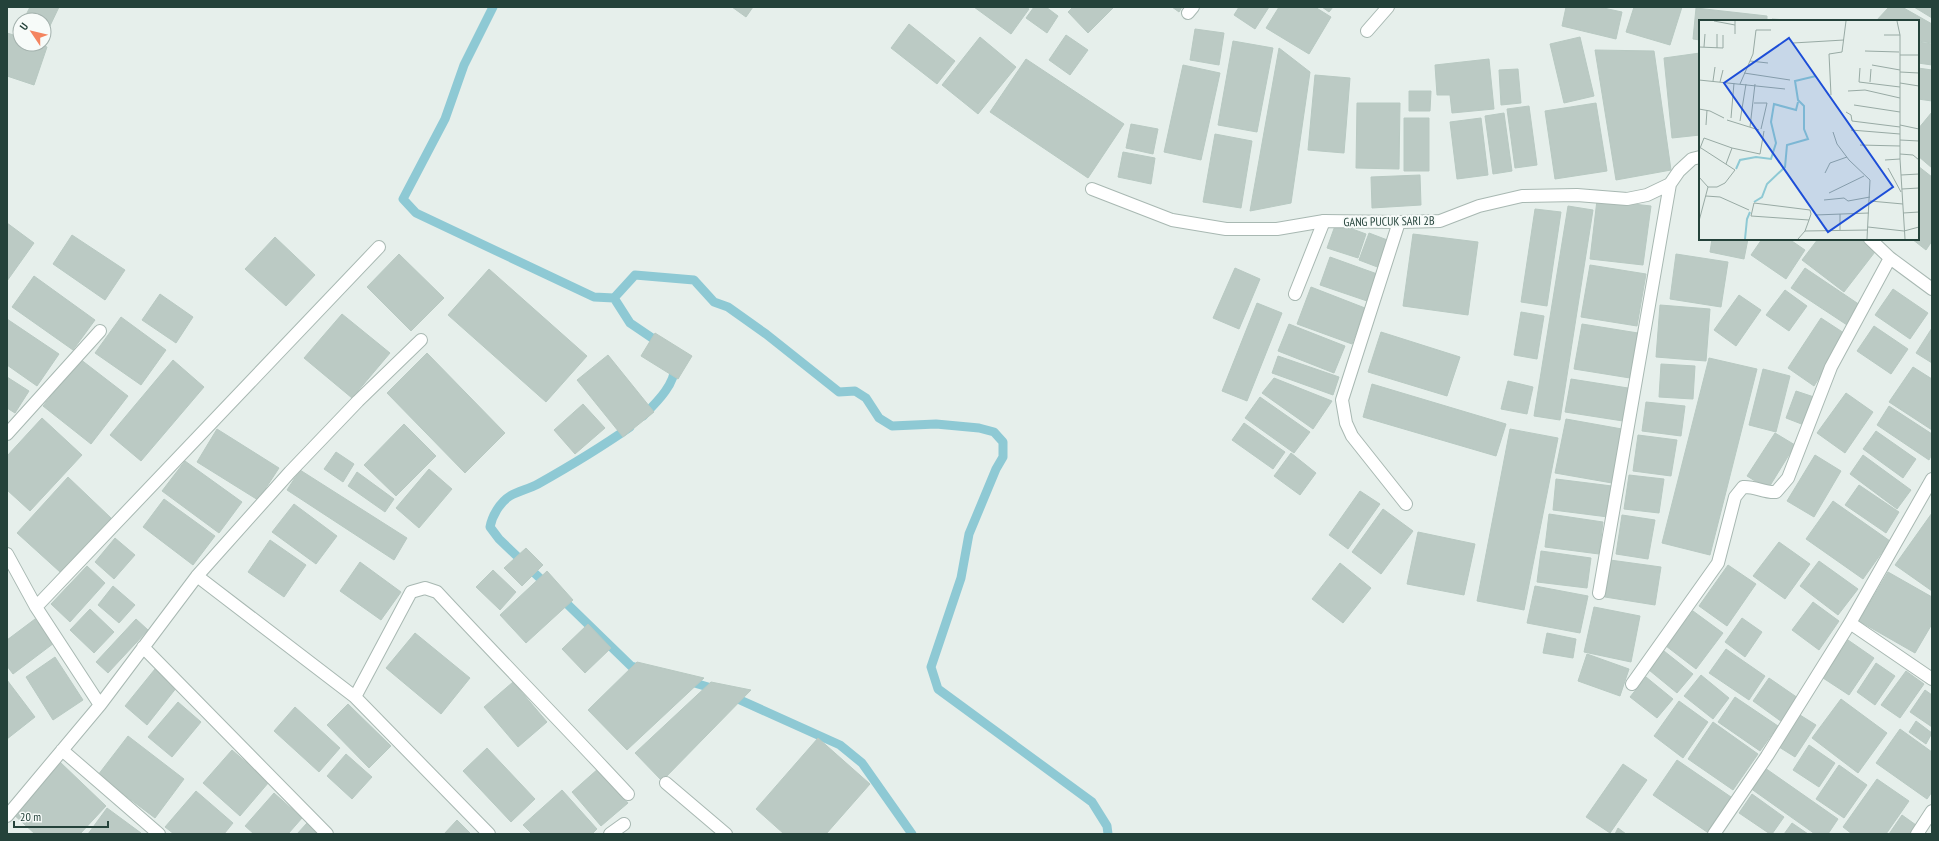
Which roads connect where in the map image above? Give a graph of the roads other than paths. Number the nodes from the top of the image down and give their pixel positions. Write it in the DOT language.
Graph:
graph roads {
  1 [pos="1388,7"];
  2 [pos="1366,31"];
  3 [pos="1699,157"];
  4 [pos="1670,184"];
  5 [pos="1092,189"];
  6 [pos="1324,221"];
  7 [pos="1398,222"];
  8 [pos="1871,240"];
  9 [pos="379,247"];
  10 [pos="1890,258"];
  11 [pos="1930,285"];
  12 [pos="1295,294"];
  13 [pos="100,331"];
  14 [pos="421,340"];
  15 [pos="7,434"];
  16 [pos="1932,479"];
  17 [pos="1406,504"];
  18 [pos="7,554"];
  19 [pos="197,576"];
  20 [pos="1599,593"];
  21 [pos="36,607"];
  22 [pos="1850,623"];
  23 [pos="143,647"];
  24 [pos="1932,679"];
  25 [pos="1632,684"];
  26 [pos="355,697"];
  27 [pos="100,704"];
  28 [pos="62,750"];
  29 [pos="666,783"];
  30 [pos="628,794"];
  31 [pos="1932,811"];
  32 [pos="7,816"];
  33 [pos="624,824"];
  34 [pos="159,834"];
  35 [pos="327,834"];
  36 [pos="489,834"];
  37 [pos="610,834"];
  38 [pos="726,834"];
  39 [pos="1714,834"];
  40 [pos="1917,834"];
  1 -- 2 [label="street"];
  3 -- 4 [label="street, GANG PUCUK SARI 2B"];
  4 -- 7 [label="street, GANG PUCUK SARI 2B"];
  4 -- 20 [label="street"];
  5 -- 6 [label="street, GANG PUCUK SARI 2B"];
  6 -- 7 [label="street, GANG PUCUK SARI 2B"];
  6 -- 12 [label="street"];
  7 -- 17 [label="street"];
  8 -- 10 [label="street"];
  9 -- 21 [label="street"];
  10 -- 11 [label="street"];
  10 -- 25 [label="street"];
  13 -- 15 [label="street"];
  14 -- 19 [label="street"];
  16 -- 22 [label="street"];
  18 -- 21 [label="street"];
  19 -- 23 [label="street"];
  19 -- 26 [label="street"];
  21 -- 27 [label="street"];
  22 -- 24 [label="street"];
  22 -- 39 [label="street"];
  23 -- 27 [label="street"];
  23 -- 35 [label="street"];
  26 -- 30 [label="street"];
  26 -- 36 [label="street"];
  27 -- 28 [label="street"];
  28 -- 32 [label="street"];
  28 -- 34 [label="street"];
  29 -- 38 [label="street"];
  31 -- 40 [label="street"];
  33 -- 37 [label="street"];
}
